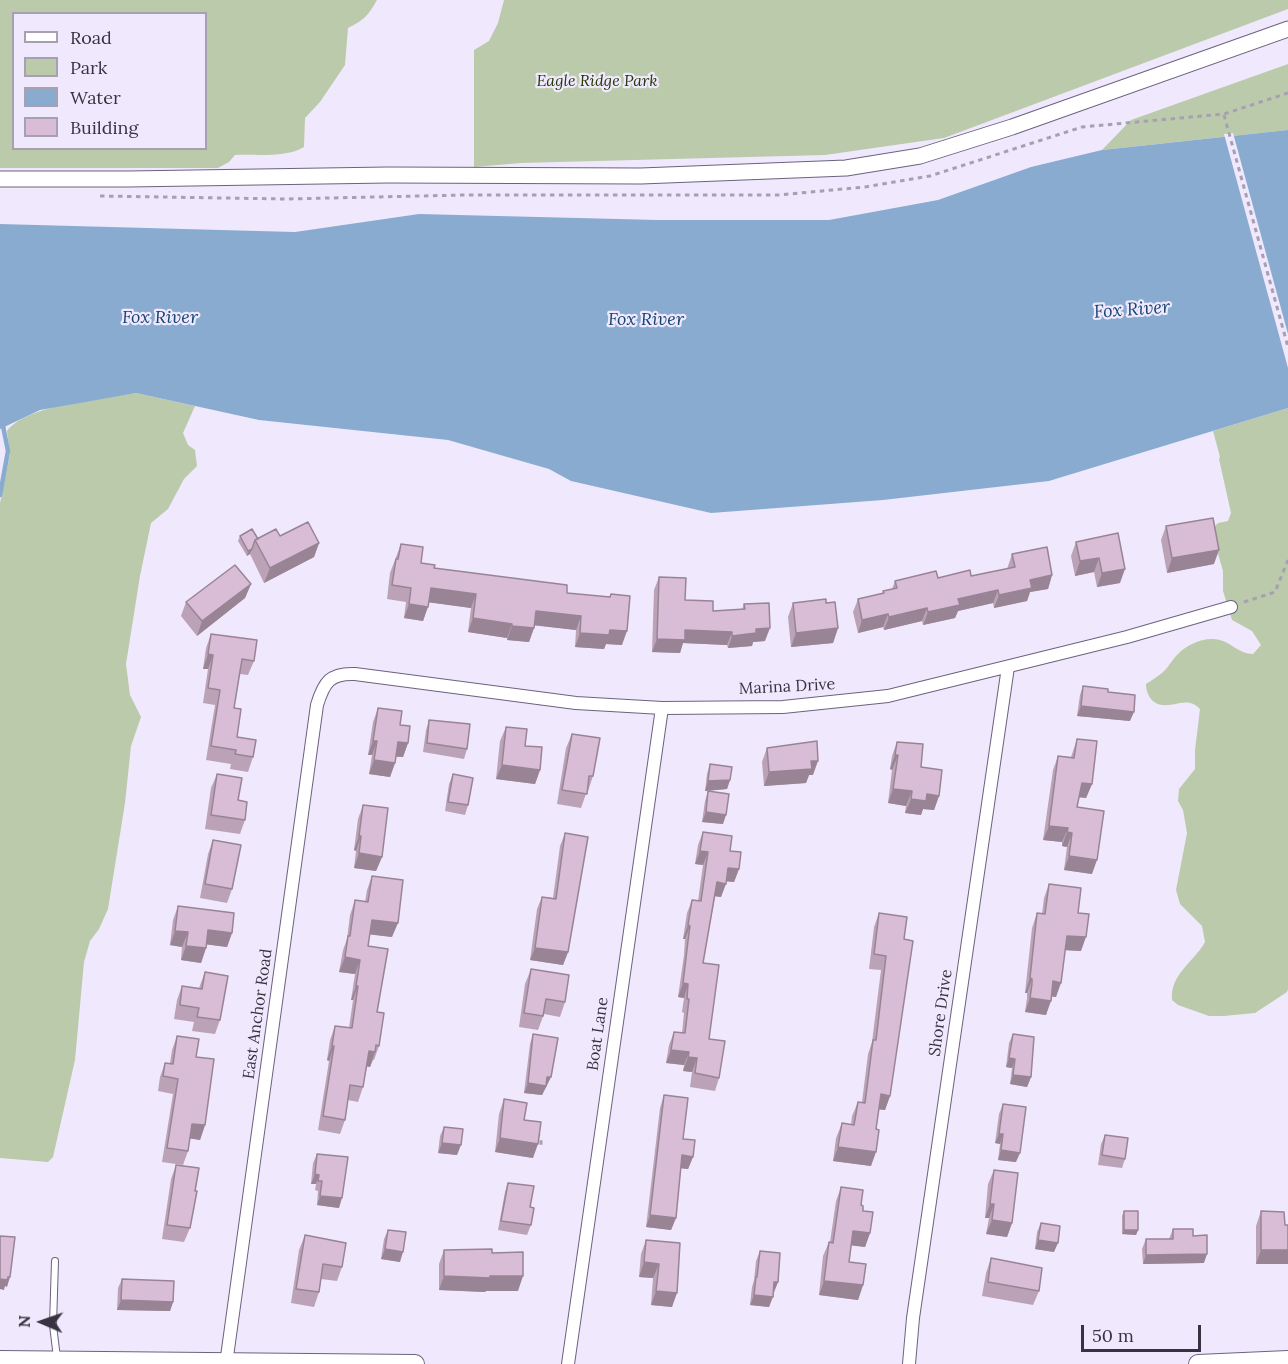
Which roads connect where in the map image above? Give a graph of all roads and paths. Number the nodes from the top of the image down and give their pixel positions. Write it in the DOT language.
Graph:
graph roads {
  1 [pos="1288,29"];
  2 [pos="1224,114"];
  3 [pos="0,179"];
  4 [pos="1288,347"];
  5 [pos="1288,560"];
  6 [pos="1231,606"];
  7 [pos="1008,667"];
  8 [pos="335,676"];
  9 [pos="662,708"];
  10 [pos="528,1133"];
  11 [pos="542,1149"];
  12 [pos="55,1261"];
  13 [pos="0,1360"];
  14 [pos="1288,1360"];
  15 [pos="58,1362"];
  16 [pos="226,1364"];
  17 [pos="414,1364"];
  18 [pos="568,1364"];
  19 [pos="909,1364"];
  20 [pos="1198,1364"];
  1 -- 3 [label="street"];
  2 -- 4 [label="path"];
  5 -- 6 [label="path"];
  6 -- 7 [label="street, Marina Drive"];
  7 -- 9 [label="street, Marina Drive"];
  7 -- 19 [label="street, Shore Drive"];
  8 -- 9 [label="street, Marina Drive"];
  8 -- 16 [label="street, East Anchor Road"];
  9 -- 18 [label="street, Boat Lane"];
  10 -- 11 [label="path"];
  12 -- 15 [label="lane"];
  13 -- 15 [label="main road"];
  14 -- 20 [label="main road"];
  15 -- 16 [label="main road"];
  16 -- 17 [label="main road"];
}
